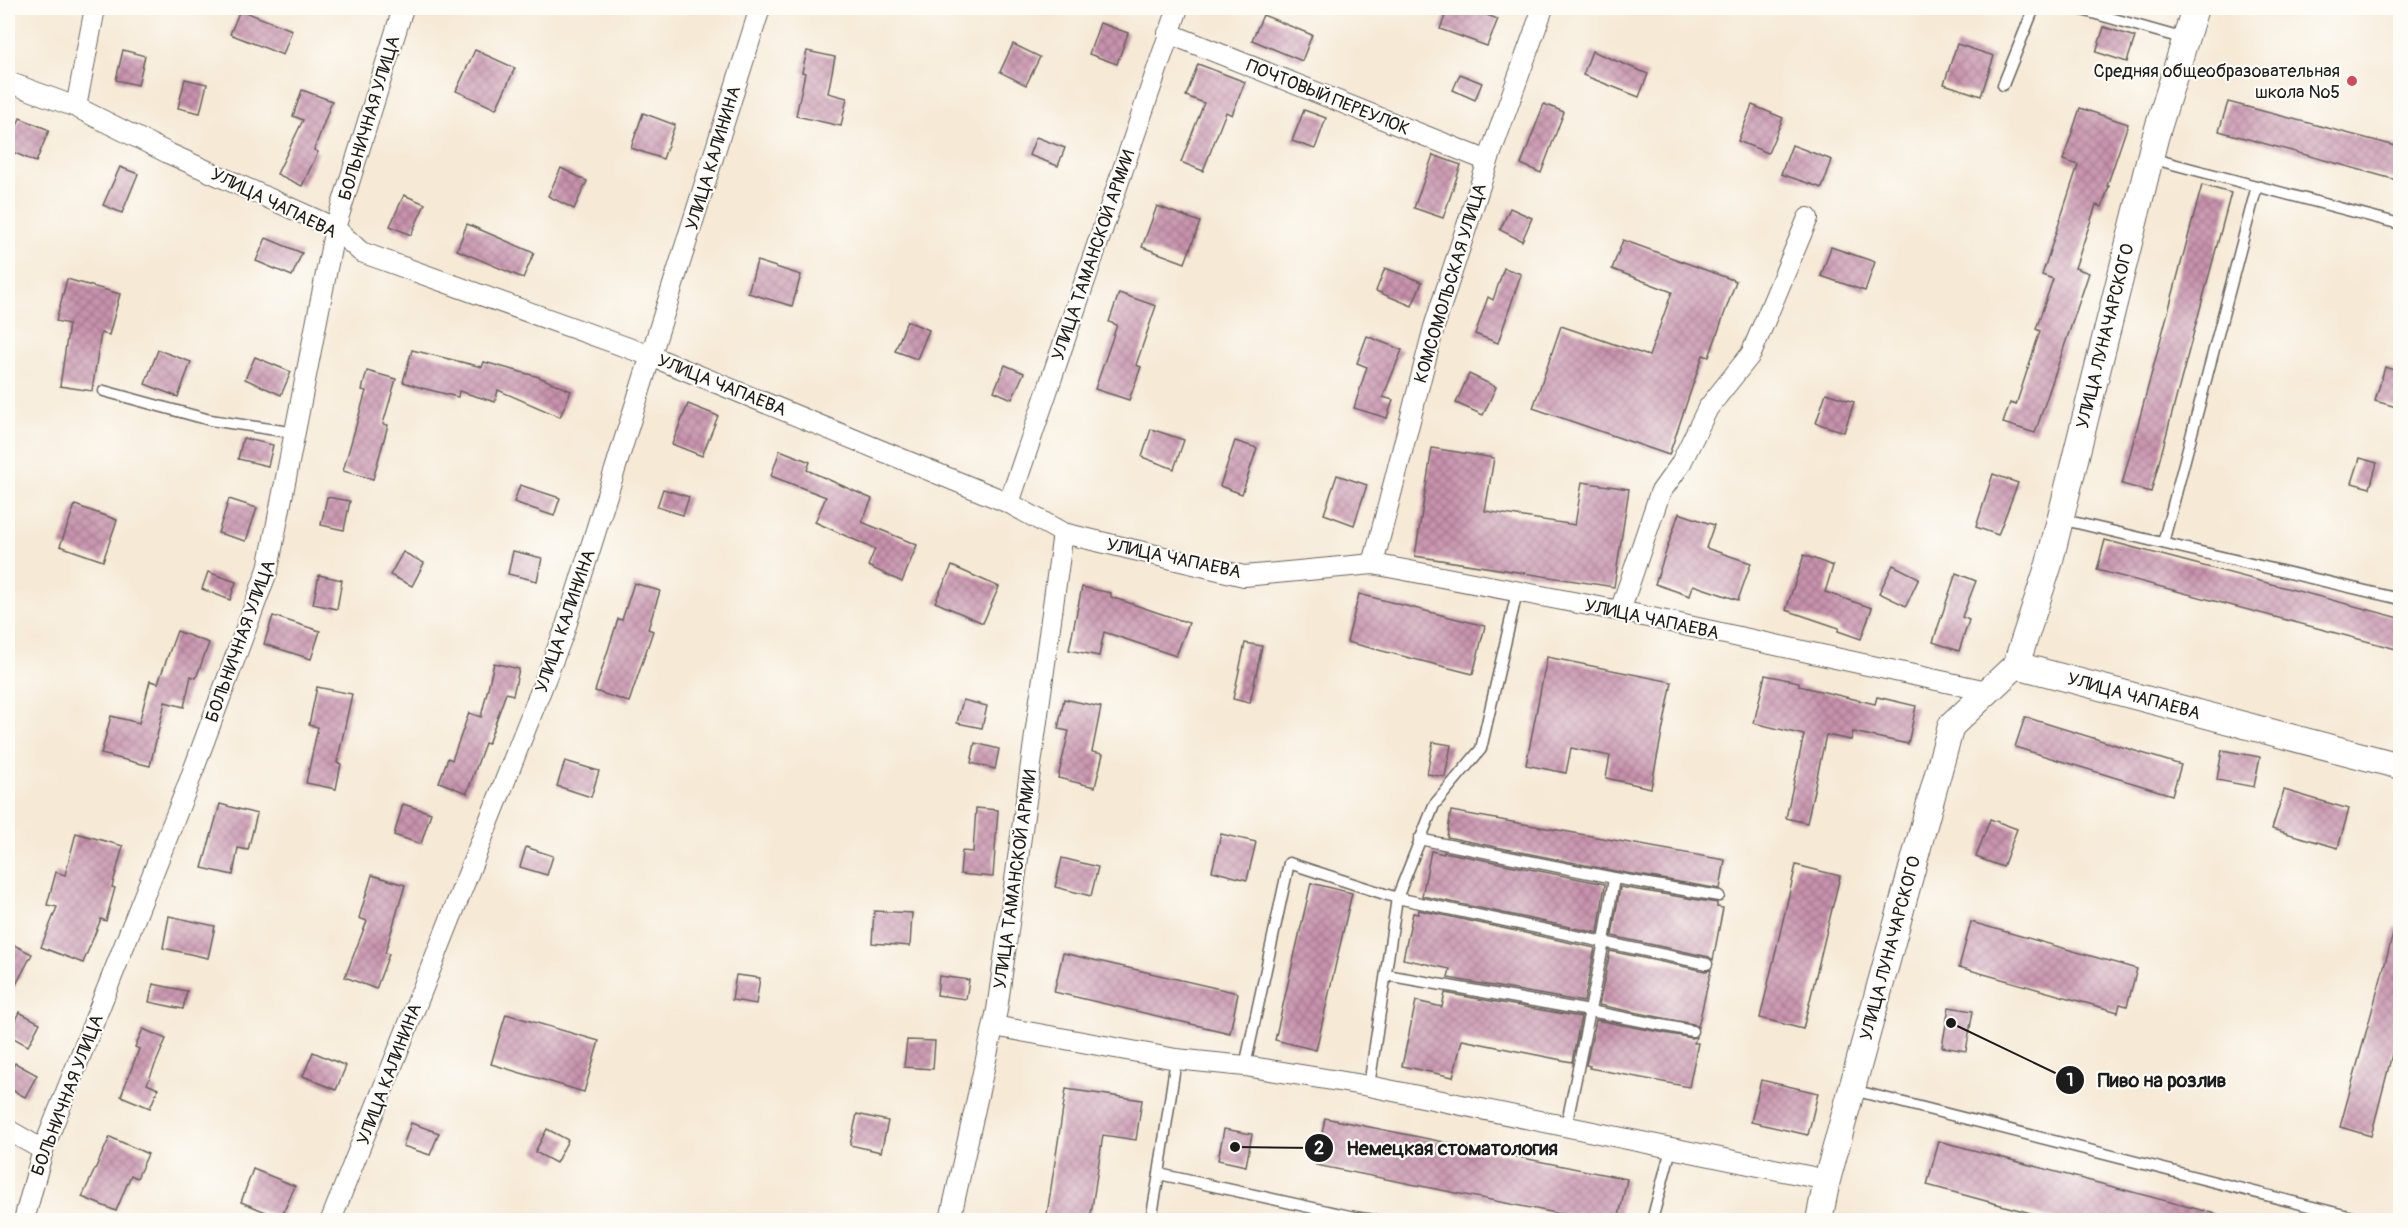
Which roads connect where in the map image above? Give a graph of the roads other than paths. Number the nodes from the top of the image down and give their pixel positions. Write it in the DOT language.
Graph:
graph roads {
  1 [pos="95,8"];
  2 [pos="403,8"];
  3 [pos="760,8"];
  4 [pos="1178,8"];
  5 [pos="1543,8"];
  6 [pos="2034,8"];
  7 [pos="2075,8"];
  8 [pos="2195,8"];
  9 [pos="1168,33"];
  10 [pos="2185,39"];
  11 [pos="8,82"];
  12 [pos="2003,85"];
  13 [pos="76,107"];
  14 [pos="2150,158"];
  15 [pos="1488,161"];
  16 [pos="2257,186"];
  17 [pos="1808,218"];
  18 [pos="2400,224"];
  19 [pos="335,228"];
  20 [pos="651,356"];
  21 [pos="104,391"];
  22 [pos="296,434"];
  23 [pos="1009,503"];
  24 [pos="2060,519"];
  25 [pos="1063,533"];
  26 [pos="2163,543"];
  27 [pos="1373,564"];
  28 [pos="1517,592"];
  29 [pos="2400,599"];
  30 [pos="1620,611"];
  31 [pos="2016,665"];
  32 [pos="1987,691"];
  33 [pos="2400,766"];
  34 [pos="1419,839"];
  35 [pos="1614,878"];
  36 [pos="1719,896"];
  37 [pos="1397,898"];
  38 [pos="1604,942"];
  39 [pos="1707,964"];
  40 [pos="1386,975"];
  41 [pos="1590,1011"];
  42 [pos="994,1026"];
  43 [pos="1692,1031"];
  44 [pos="1176,1059"];
  45 [pos="1245,1066"];
  46 [pos="1369,1086"];
  47 [pos="1852,1090"];
  48 [pos="1566,1127"];
  49 [pos="8,1130"];
  50 [pos="1671,1149"];
  51 [pos="43,1150"];
  52 [pos="1159,1174"];
  53 [pos="1827,1180"];
  54 [pos="1354,1219"];
  55 [pos="24,1221"];
  56 [pos="331,1221"];
  57 [pos="950,1221"];
  58 [pos="1151,1221"];
  59 [pos="1374,1221"];
  60 [pos="1652,1221"];
  61 [pos="1819,1221"];
  62 [pos="2364,1221"];
  1 -- 13 [label="street"];
  2 -- 19 [label="street, БОЛЬНИЧНАЯ УЛИЦА"];
  3 -- 20 [label="street, УЛИЦА КАЛИНИНА"];
  4 -- 9 [label="street, УЛИЦА ТАМАНСКОЙ АРМИИ"];
  5 -- 15 [label="street, КОМСОМОЛЬСКАЯ УЛИЦА"];
  6 -- 12 [label="lane"];
  7 -- 10 [label="lane"];
  8 -- 10 [label="street, УЛИЦА ЛУНАЧАРСКОГО"];
  9 -- 15 [label="street, ПОЧТОВЫЙ ПЕРЕУЛОК"];
  9 -- 23 [label="street, УЛИЦА ТАМАНСКОЙ АРМИИ"];
  10 -- 14 [label="street, УЛИЦА ЛУНАЧАРСКОГО"];
  11 -- 13 [label="street, УЛИЦА ЧАПАЕВА"];
  13 -- 19 [label="street, УЛИЦА ЧАПАЕВА"];
  14 -- 16 [label="lane"];
  14 -- 24 [label="street, УЛИЦА ЛУНАЧАРСКОГО"];
  15 -- 27 [label="street, КОМСОМОЛЬСКАЯ УЛИЦА"];
  16 -- 18 [label="lane"];
  16 -- 26 [label="lane"];
  17 -- 30 [label="street"];
  19 -- 20 [label="street, УЛИЦА ЧАПАЕВА"];
  19 -- 22 [label="street, БОЛЬНИЧНАЯ УЛИЦА"];
  20 -- 23 [label="street, УЛИЦА ЧАПАЕВА"];
  20 -- 56 [label="street, УЛИЦА КАЛИНИНА"];
  21 -- 22 [label="lane"];
  22 -- 51 [label="street, БОЛЬНИЧНАЯ УЛИЦА"];
  23 -- 25 [label="street, УЛИЦА ЧАПАЕВА"];
  24 -- 26 [label="lane"];
  24 -- 31 [label="street, УЛИЦА ЛУНАЧАРСКОГО"];
  25 -- 27 [label="street, УЛИЦА ЧАПАЕВА"];
  25 -- 42 [label="street, УЛИЦА ТАМАНСКОЙ АРМИИ"];
  26 -- 29 [label="lane"];
  27 -- 28 [label="street, УЛИЦА ЧАПАЕВА"];
  28 -- 30 [label="street, УЛИЦА ЧАПАЕВА"];
  28 -- 34 [label="lane"];
  30 -- 32 [label="street, УЛИЦА ЧАПАЕВА"];
  31 -- 32 [label="street"];
  31 -- 33 [label="street, УЛИЦА ЧАПАЕВА"];
  32 -- 47 [label="street, УЛИЦА ЛУНАЧАРСКОГО"];
  34 -- 35 [label="lane"];
  34 -- 37 [label="lane"];
  35 -- 36 [label="lane"];
  35 -- 38 [label="lane"];
  37 -- 38 [label="lane"];
  37 -- 40 [label="lane"];
  37 -- 45 [label="lane"];
  38 -- 39 [label="lane"];
  38 -- 41 [label="lane"];
  40 -- 41 [label="lane"];
  40 -- 46 [label="lane"];
  41 -- 43 [label="lane"];
  41 -- 48 [label="lane"];
  42 -- 44 [label="street"];
  42 -- 57 [label="street, УЛИЦА ТАМАНСКОЙ АРМИИ"];
  44 -- 45 [label="street"];
  44 -- 52 [label="lane"];
  45 -- 46 [label="street"];
  46 -- 48 [label="street"];
  47 -- 53 [label="street, УЛИЦА ЛУНАЧАРСКОГО"];
  47 -- 62 [label="lane"];
  48 -- 50 [label="street"];
  49 -- 51 [label="street"];
  50 -- 53 [label="street"];
  50 -- 60 [label="lane"];
  51 -- 55 [label="street, БОЛЬНИЧНАЯ УЛИЦА"];
  52 -- 54 [label="lane"];
  52 -- 58 [label="lane"];
  53 -- 61 [label="street, УЛИЦА ЛУНАЧАРСКОГО"];
  54 -- 59 [label="lane"];
}
